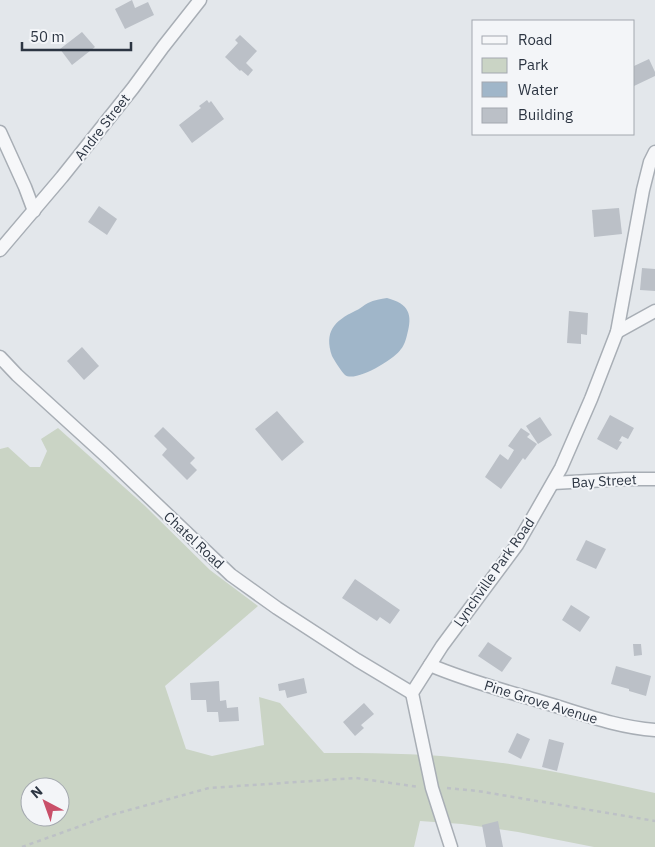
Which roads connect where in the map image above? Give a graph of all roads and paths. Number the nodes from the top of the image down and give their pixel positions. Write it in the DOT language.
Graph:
graph roads {
  1 [pos="200,0"];
  2 [pos="0,132"];
  3 [pos="655,152"];
  4 [pos="34,211"];
  5 [pos="0,250"];
  6 [pos="655,311"];
  7 [pos="617,332"];
  8 [pos="0,357"];
  9 [pos="655,479"];
  10 [pos="553,483"];
  11 [pos="430,665"];
  12 [pos="412,693"];
  13 [pos="655,730"];
  14 [pos="423,788"];
  15 [pos="440,788"];
  16 [pos="655,821"];
  17 [pos="22,847"];
  18 [pos="451,847"];
  1 -- 4 [label="street, Andre Street"];
  2 -- 4 [label="street"];
  3 -- 7 [label="street, Lynchville Park Road"];
  4 -- 5 [label="street, Andre Street"];
  6 -- 7 [label="street"];
  7 -- 10 [label="street, Lynchville Park Road"];
  8 -- 12 [label="street, Chatel Road"];
  9 -- 10 [label="street, Bay Street"];
  10 -- 11 [label="street, Lynchville Park Road"];
  11 -- 12 [label="street, Lynchville Park Road"];
  11 -- 13 [label="street, Pine Grove Avenue"];
  12 -- 18 [label="street"];
  14 -- 17 [label="path"];
  15 -- 16 [label="path"];
}
